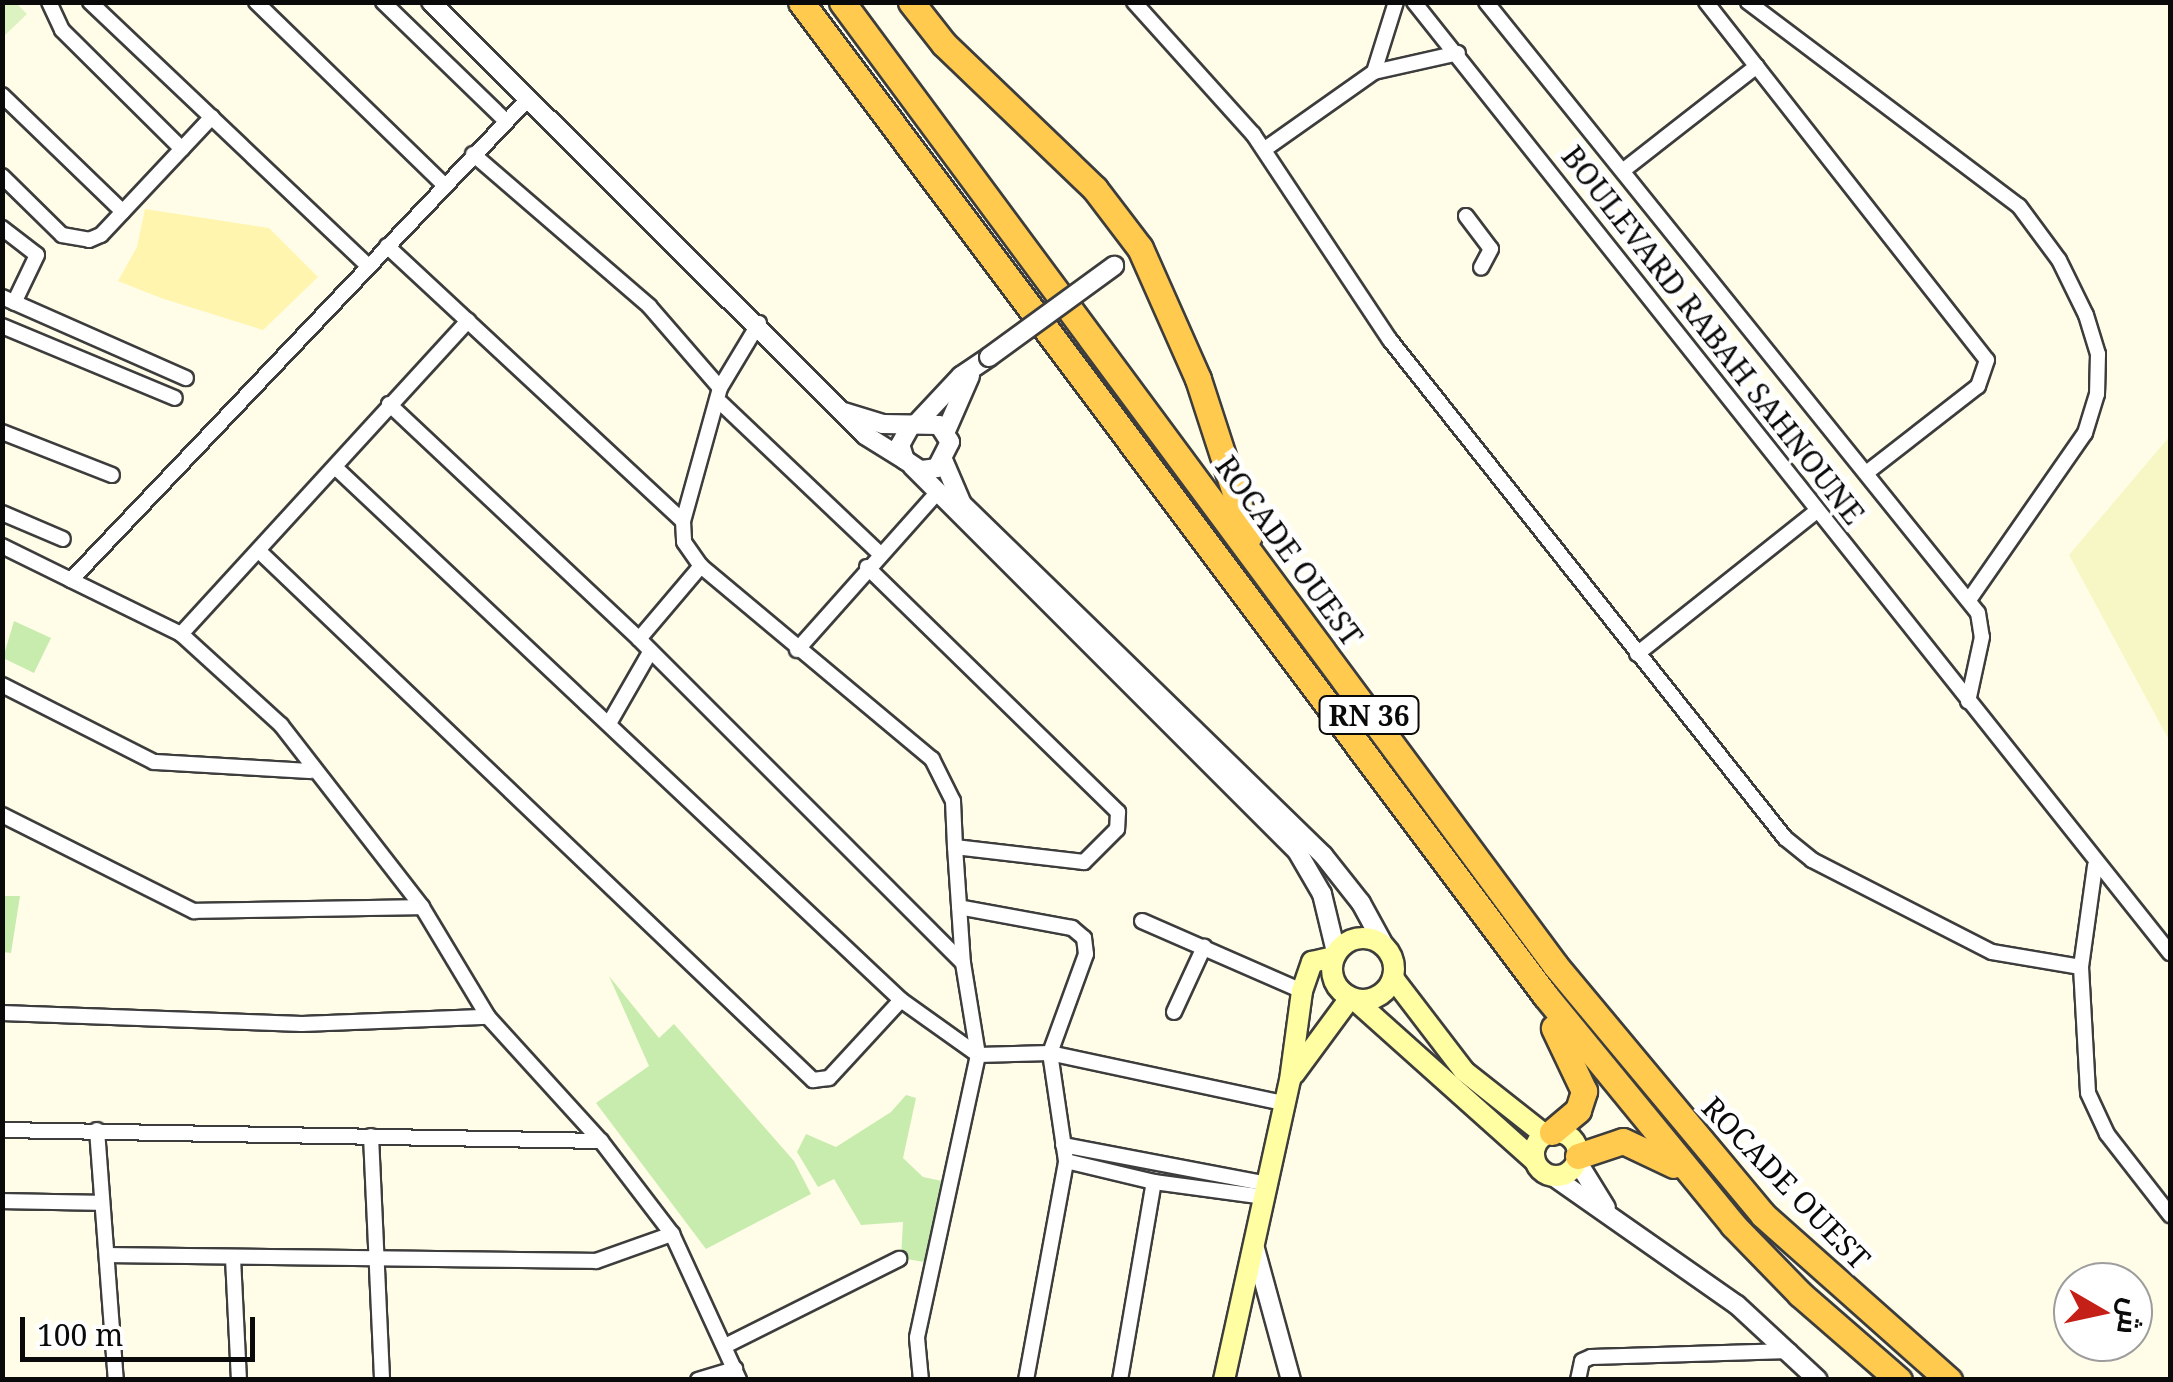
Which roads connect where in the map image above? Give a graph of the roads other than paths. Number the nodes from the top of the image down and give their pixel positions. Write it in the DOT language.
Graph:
graph roads {
  1 [pos="49,2"];
  2 [pos="90,2"];
  3 [pos="256,2"];
  4 [pos="383,2"];
  5 [pos="431,2"];
  6 [pos="800,2"];
  7 [pos="842,2"];
  8 [pos="911,2"];
  9 [pos="1134,2"];
  10 [pos="1396,2"];
  11 [pos="1414,2"];
  12 [pos="1486,2"];
  13 [pos="1706,2"];
  14 [pos="1748,2"];
  15 [pos="1458,53"];
  16 [pos="1757,66"];
  17 [pos="1374,72"];
  18 [pos="2,95"];
  19 [pos="528,98"];
  20 [pos="212,118"];
  21 [pos="506,121"];
  22 [pos="182,149"];
  23 [pos="1265,150"];
  24 [pos="472,154"];
  25 [pos="1625,169"];
  26 [pos="2,176"];
  27 [pos="445,186"];
  28 [pos="123,212"];
  29 [pos="1466,216"];
  30 [pos="2,228"];
  31 [pos="387,246"];
  32 [pos="1140,248"];
  33 [pos="368,266"];
  34 [pos="1481,268"];
  35 [pos="8,300"];
  36 [pos="468,321"];
  37 [pos="759,324"];
  38 [pos="2,326"];
  39 [pos="982,362"];
  40 [pos="186,378"];
  41 [pos="721,395"];
  42 [pos="175,398"];
  43 [pos="389,404"];
  44 [pos="844,412"];
  45 [pos="915,423"];
  46 [pos="946,431"];
  47 [pos="2,432"];
  48 [pos="944,462"];
  49 [pos="908,463"];
  50 [pos="335,467"];
  51 [pos="1869,471"];
  52 [pos="112,475"];
  53 [pos="934,496"];
  54 [pos="1817,511"];
  55 [pos="2,513"];
  56 [pos="683,520"];
  57 [pos="64,539"];
  58 [pos="2,546"];
  59 [pos="260,552"];
  60 [pos="878,552"];
  61 [pos="700,566"];
  62 [pos="866,567"];
  63 [pos="1260,569"];
  64 [pos="71,580"];
  65 [pos="1969,600"];
  66 [pos="181,634"];
  67 [pos="640,639"];
  68 [pos="796,650"];
  69 [pos="649,654"];
  70 [pos="1637,654"];
  71 [pos="2,685"];
  72 [pos="1968,702"];
  73 [pos="611,720"];
  74 [pos="311,770"];
  75 [pos="2,816"];
  76 [pos="955,847"];
  77 [pos="2095,866"];
  78 [pos="422,907"];
  79 [pos="959,907"];
  80 [pos="1142,921"];
  81 [pos="1204,947"];
  82 [pos="1385,947"];
  83 [pos="2170,953"];
  84 [pos="1335,954"];
  85 [pos="963,963"];
  86 [pos="2081,966"];
  87 [pos="1393,978"];
  88 [pos="1302,990"];
  89 [pos="1545,995"];
  90 [pos="1353,999"];
  91 [pos="901,1000"];
  92 [pos="1174,1012"];
  93 [pos="2,1013"];
  94 [pos="488,1017"];
  95 [pos="1050,1053"];
  96 [pos="978,1056"];
  97 [pos="1290,1080"];
  98 [pos="1284,1104"];
  99 [pos="2,1130"];
  100 [pos="98,1130"];
  101 [pos="1549,1134"];
  102 [pos="371,1136"];
  103 [pos="600,1141"];
  104 [pos="1064,1153"];
  105 [pos="1578,1158"];
  106 [pos="1534,1160"];
  107 [pos="1554,1177"];
  108 [pos="1693,1180"];
  109 [pos="1154,1182"];
  110 [pos="1266,1191"];
  111 [pos="2,1202"];
  112 [pos="102,1203"];
  113 [pos="2170,1215"];
  114 [pos="1617,1220"];
  115 [pos="672,1234"];
  116 [pos="1254,1244"];
  117 [pos="111,1255"];
  118 [pos="233,1258"];
  119 [pos="376,1260"];
  120 [pos="899,1260"];
  121 [pos="1240,1305"];
  122 [pos="1271,1323"];
  123 [pos="725,1346"];
  124 [pos="1791,1351"];
  125 [pos="737,1374"];
  126 [pos="116,1380"];
  127 [pos="238,1380"];
  128 [pos="382,1380"];
  129 [pos="698,1380"];
  130 [pos="921,1380"];
  131 [pos="1026,1380"];
  132 [pos="1120,1380"];
  133 [pos="1224,1380"];
  134 [pos="1292,1380"];
  135 [pos="1578,1380"];
  136 [pos="1818,1380"];
  137 [pos="1899,1380"];
  138 [pos="1949,1380"];
  1 -- 22 [label="street"];
  2 -- 20 [label="street"];
  3 -- 27 [label="street"];
  4 -- 21 [label="street"];
  5 -- 19 [label="street"];
  6 -- 89 [label="highway, ROCADE OUEST"];
  7 -- 63 [label="highway, ROCADE OUEST / RN 36"];
  8 -- 32 [label="highway"];
  9 -- 23 [label="street"];
  10 -- 17 [label="street"];
  11 -- 15 [label="street, BOULEVARD RABAH SAHNOUNE"];
  12 -- 25 [label="street"];
  13 -- 16 [label="street"];
  14 -- 65 [label="street"];
  15 -- 17 [label="street"];
  15 -- 54 [label="street, BOULEVARD RABAH SAHNOUNE"];
  16 -- 25 [label="street"];
  16 -- 51 [label="street"];
  17 -- 23 [label="street"];
  18 -- 28 [label="street"];
  19 -- 21 [label="street"];
  19 -- 37 [label="street"];
  20 -- 22 [label="street"];
  20 -- 33 [label="street"];
  21 -- 24 [label="street"];
  22 -- 28 [label="street"];
  23 -- 70 [label="street"];
  24 -- 27 [label="street"];
  24 -- 41 [label="street"];
  25 -- 51 [label="street"];
  26 -- 28 [label="street"];
  27 -- 31 [label="street"];
  29 -- 34 [label="street"];
  30 -- 35 [label="street"];
  31 -- 33 [label="street"];
  31 -- 36 [label="street"];
  32 -- 39 [label="street, bridge"];
  32 -- 63 [label="highway"];
  33 -- 64 [label="street"];
  35 -- 40 [label="street"];
  36 -- 43 [label="street"];
  36 -- 56 [label="street"];
  37 -- 41 [label="street"];
  37 -- 44 [label="street"];
  38 -- 42 [label="street"];
  39 -- 45 [label="street"];
  39 -- 46 [label="street"];
  41 -- 56 [label="street"];
  41 -- 60 [label="street"];
  43 -- 50 [label="street"];
  43 -- 67 [label="street"];
  44 -- 45 [label="street"];
  44 -- 49 [label="street"];
  45 -- 46 [label="street"];
  45 -- 49 [label="street"];
  46 -- 48 [label="street"];
  47 -- 52 [label="street"];
  48 -- 49 [label="street"];
  48 -- 82 [label="street"];
  49 -- 53 [label="street"];
  50 -- 59 [label="street"];
  50 -- 73 [label="street"];
  51 -- 65 [label="street"];
  53 -- 60 [label="street"];
  53 -- 84 [label="street"];
  54 -- 70 [label="street"];
  54 -- 72 [label="street, BOULEVARD RABAH SAHNOUNE"];
  55 -- 57 [label="street"];
  56 -- 61 [label="street"];
  58 -- 64 [label="street"];
  59 -- 66 [label="street"];
  59 -- 91 [label="street"];
  60 -- 62 [label="street"];
  61 -- 67 [label="street"];
  61 -- 68 [label="street"];
  62 -- 68 [label="street"];
  62 -- 76 [label="street"];
  63 -- 138 [label="highway, ROCADE OUEST / RN 36"];
  64 -- 66 [label="street"];
  65 -- 72 [label="street"];
  66 -- 74 [label="street"];
  67 -- 69 [label="street"];
  68 -- 76 [label="street"];
  69 -- 73 [label="street"];
  69 -- 85 [label="street"];
  70 -- 86 [label="street"];
  71 -- 74 [label="street"];
  72 -- 77 [label="street, BOULEVARD RABAH SAHNOUNE"];
  73 -- 91 [label="street"];
  74 -- 78 [label="street"];
  75 -- 78 [label="street"];
  76 -- 79 [label="street"];
  77 -- 83 [label="street, BOULEVARD RABAH SAHNOUNE"];
  77 -- 86 [label="street"];
  78 -- 94 [label="street"];
  79 -- 85 [label="street"];
  79 -- 95 [label="street"];
  80 -- 81 [label="street"];
  81 -- 88 [label="street"];
  81 -- 92 [label="street"];
  82 -- 84 [label="main road"];
  82 -- 87 [label="main road"];
  84 -- 88 [label="main road"];
  84 -- 90 [label="main road"];
  85 -- 96 [label="street"];
  86 -- 113 [label="street"];
  87 -- 90 [label="main road"];
  87 -- 101 [label="main road"];
  88 -- 97 [label="main road"];
  89 -- 101 [label="highway"];
  89 -- 108 [label="highway, ROCADE OUEST"];
  90 -- 97 [label="main road"];
  90 -- 106 [label="main road"];
  91 -- 96 [label="street"];
  93 -- 94 [label="street"];
  94 -- 103 [label="street"];
  95 -- 96 [label="street"];
  95 -- 98 [label="street"];
  95 -- 104 [label="street"];
  96 -- 130 [label="street"];
  97 -- 98 [label="main road"];
  98 -- 110 [label="main road"];
  99 -- 100 [label="street"];
  100 -- 102 [label="street"];
  100 -- 112 [label="street"];
  101 -- 105 [label="main road"];
  101 -- 106 [label="main road"];
  102 -- 103 [label="street"];
  102 -- 119 [label="street"];
  103 -- 115 [label="street"];
  104 -- 109 [label="street"];
  104 -- 110 [label="street"];
  104 -- 131 [label="street"];
  105 -- 107 [label="main road"];
  105 -- 108 [label="highway"];
  105 -- 114 [label="street"];
  106 -- 107 [label="main road"];
  107 -- 114 [label="street"];
  108 -- 137 [label="highway, ROCADE OUEST"];
  109 -- 110 [label="street"];
  109 -- 132 [label="street"];
  110 -- 116 [label="main road"];
  111 -- 112 [label="street"];
  112 -- 117 [label="street"];
  114 -- 124 [label="street"];
  115 -- 119 [label="street"];
  115 -- 123 [label="street"];
  116 -- 121 [label="main road"];
  116 -- 122 [label="street"];
  117 -- 118 [label="street"];
  117 -- 126 [label="street"];
  118 -- 119 [label="street"];
  118 -- 127 [label="street"];
  119 -- 128 [label="street"];
  120 -- 123 [label="street"];
  121 -- 122 [label="street"];
  121 -- 133 [label="main road"];
  122 -- 134 [label="street"];
  123 -- 125 [label="street"];
  124 -- 135 [label="street"];
  124 -- 136 [label="street"];
  125 -- 129 [label="street"];
}
